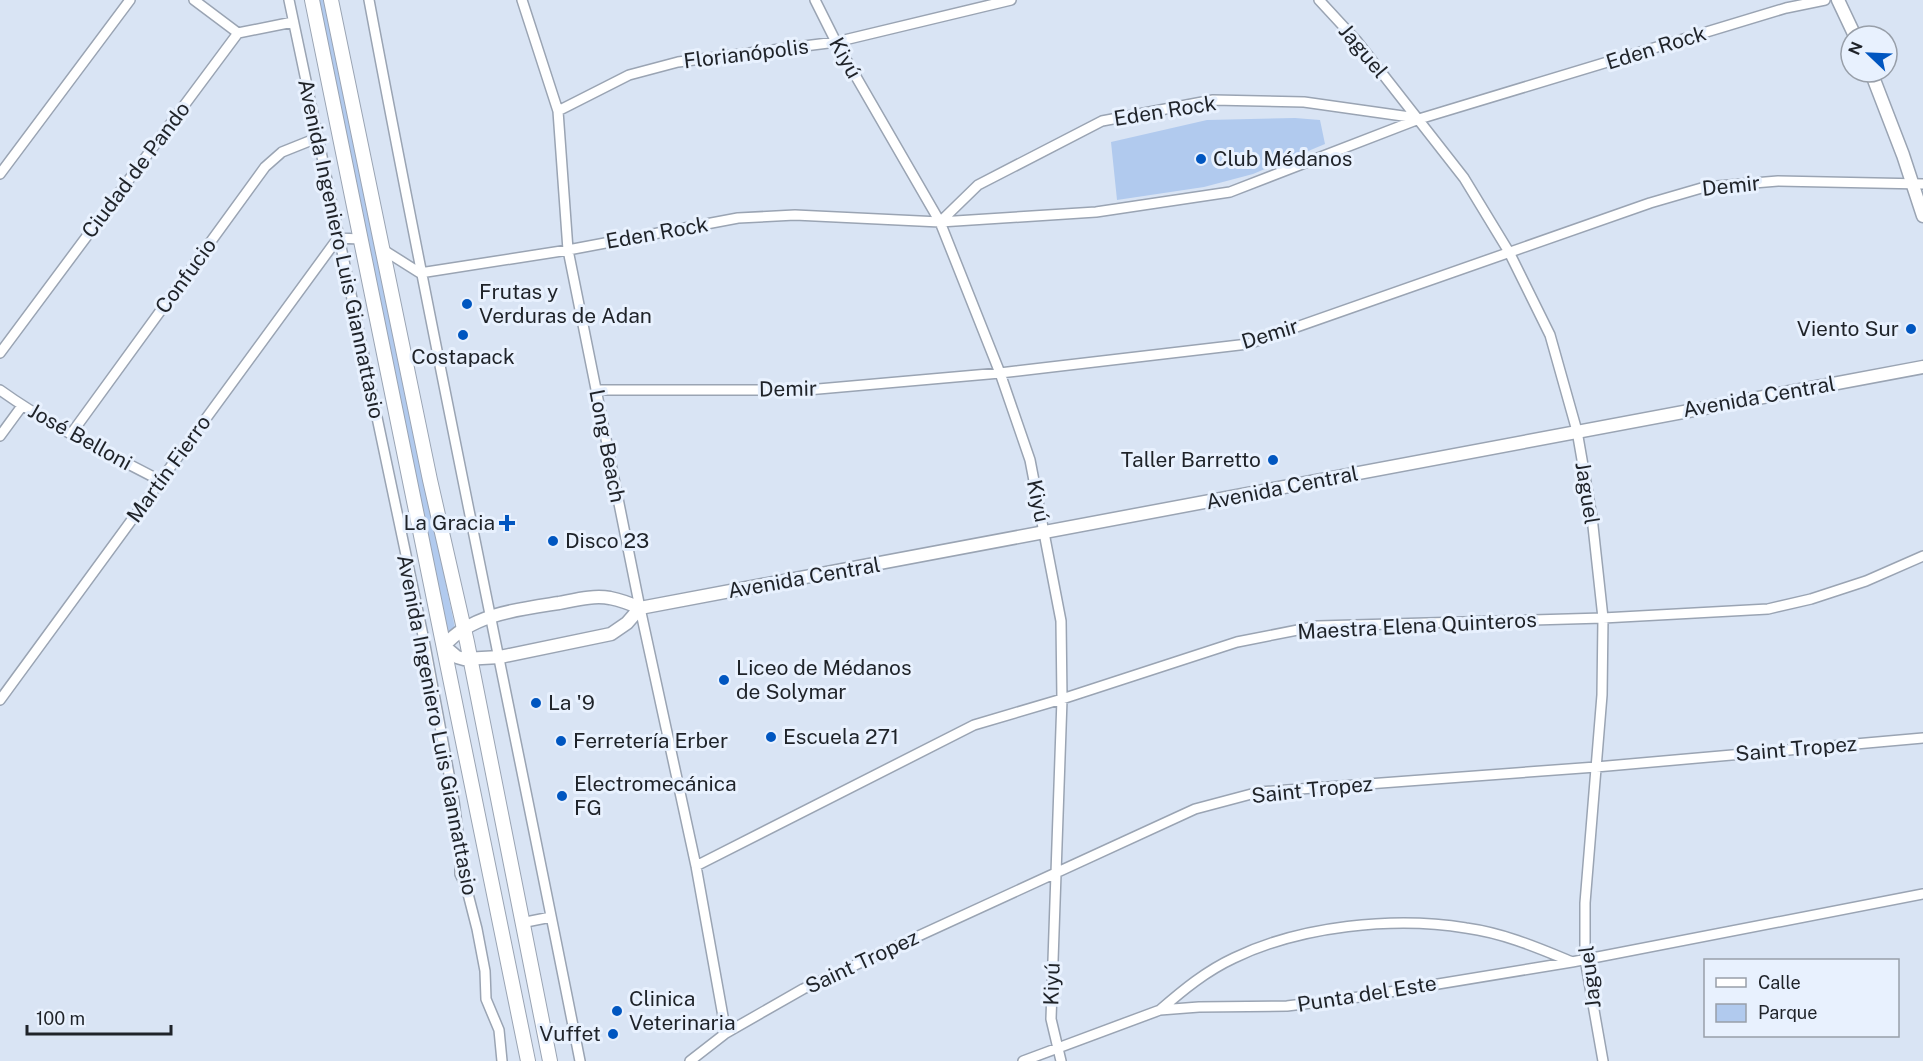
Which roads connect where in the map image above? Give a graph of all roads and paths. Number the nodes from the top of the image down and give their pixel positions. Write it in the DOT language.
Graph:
graph roads {
  1 [pos="130,0"];
  2 [pos="194,0"];
  3 [pos="289,0"];
  4 [pos="312,0"];
  5 [pos="332,0"];
  6 [pos="369,0"];
  7 [pos="522,0"];
  8 [pos="815,0"];
  9 [pos="1011,0"];
  10 [pos="1319,0"];
  11 [pos="1825,0"];
  12 [pos="1838,0"];
  13 [pos="293,22"];
  14 [pos="1849,24"];
  15 [pos="238,33"];
  16 [pos="836,42"];
  17 [pos="1876,84"];
  18 [pos="558,111"];
  19 [pos="1419,119"];
  20 [pos="317,138"];
  21 [pos="0,174"];
  22 [pos="1918,184"];
  23 [pos="1923,216"];
  24 [pos="940,222"];
  25 [pos="338,238"];
  26 [pos="360,239"];
  27 [pos="382,249"];
  28 [pos="568,250"];
  29 [pos="1509,252"];
  30 [pos="420,273"];
  31 [pos="0,353"];
  32 [pos="1923,367"];
  33 [pos="1000,373"];
  34 [pos="0,390"];
  35 [pos="596,390"];
  36 [pos="22,406"];
  37 [pos="1577,431"];
  38 [pos="71,434"];
  39 [pos="0,436"];
  40 [pos="161,481"];
  41 [pos="1045,533"];
  42 [pos="1923,556"];
  43 [pos="640,608"];
  44 [pos="491,616"];
  45 [pos="1603,618"];
  46 [pos="464,630"];
  47 [pos="425,645"];
  48 [pos="444,646"];
  49 [pos="500,657"];
  50 [pos="470,660"];
  51 [pos="0,699"];
  52 [pos="1062,699"];
  53 [pos="1923,738"];
  54 [pos="1596,767"];
  55 [pos="696,866"];
  56 [pos="1055,872"];
  57 [pos="1923,894"];
  58 [pos="551,917"];
  59 [pos="521,923"];
  60 [pos="1585,959"];
  61 [pos="1572,962"];
  62 [pos="1160,1010"];
  63 [pos="726,1034"];
  64 [pos="1058,1049"];
  65 [pos="502,1061"];
  66 [pos="528,1061"];
  67 [pos="549,1061"];
  68 [pos="580,1061"];
  69 [pos="690,1061"];
  70 [pos="1023,1061"];
  71 [pos="1061,1061"];
  72 [pos="1603,1061"];
  1 -- 21 [label="street"];
  2 -- 15 [label="street"];
  3 -- 13 [label="street, Avenida Ingeniero Luis Giannattasio"];
  4 -- 26 [label="main road, Avenida Ingeniero Luis Giannattasio"];
  5 -- 27 [label="main road, Avenida Ingeniero Luis Giannattasio"];
  6 -- 30 [label="street"];
  7 -- 18 [label="street, Long Beach"];
  8 -- 16 [label="street, Kiyú"];
  9 -- 16 [label="street, Florianópolis"];
  10 -- 19 [label="street, Jaguel"];
  11 -- 19 [label="street, Eden Rock"];
  12 -- 14 [label="street"];
  13 -- 15 [label="street"];
  13 -- 20 [label="street, Avenida Ingeniero Luis Giannattasio"];
  15 -- 31 [label="street, Ciudad de Pando"];
  16 -- 18 [label="street, Florianópolis"];
  16 -- 24 [label="street, Kiyú"];
  17 -- 22 [label="street"];
  18 -- 28 [label="street, Long Beach"];
  19 -- 24 [label="street, Eden Rock"];
  19 -- 24 [label="street, Eden Rock"];
  19 -- 29 [label="street, Jaguel"];
  20 -- 25 [label="street, Avenida Ingeniero Luis Giannattasio"];
  20 -- 38 [label="street, Confucio"];
  22 -- 23 [label="street"];
  22 -- 29 [label="street, Demir"];
  24 -- 28 [label="street, Eden Rock"];
  24 -- 33 [label="street, Kiyú"];
  25 -- 26 [label="street"];
  25 -- 40 [label="street, Martín Fierro"];
  25 -- 47 [label="street, Avenida Ingeniero Luis Giannattasio"];
  26 -- 48 [label="main road, Avenida Ingeniero Luis Giannattasio"];
  27 -- 30 [label="street"];
  27 -- 46 [label="main road, Avenida Ingeniero Luis Giannattasio"];
  28 -- 30 [label="street, Eden Rock"];
  28 -- 35 [label="street, Long Beach"];
  29 -- 33 [label="street, Demir"];
  29 -- 37 [label="street, Jaguel"];
  30 -- 44 [label="street"];
  32 -- 37 [label="street, Avenida Central"];
  33 -- 35 [label="street, Demir"];
  33 -- 41 [label="street, Kiyú"];
  34 -- 36 [label="street, José Belloni"];
  35 -- 43 [label="street, Long Beach"];
  36 -- 38 [label="street, José Belloni"];
  36 -- 39 [label="street"];
  37 -- 41 [label="street, Avenida Central"];
  37 -- 45 [label="street, Jaguel"];
  38 -- 40 [label="street, José Belloni"];
  40 -- 51 [label="street, Martín Fierro"];
  41 -- 43 [label="street, Avenida Central"];
  41 -- 52 [label="street, Kiyú"];
  42 -- 45 [label="street, Maestra Elena Quinteros"];
  43 -- 44 [label="street, Avenida Central"];
  43 -- 49 [label="street"];
  43 -- 55 [label="street, Long Beach"];
  44 -- 46 [label="street, Avenida Central"];
  44 -- 49 [label="street"];
  45 -- 52 [label="street, Maestra Elena Quinteros"];
  45 -- 54 [label="street, Jaguel"];
  46 -- 48 [label="street, Avenida Central"];
  46 -- 50 [label="main road, Avenida Ingeniero Luis Giannattasio"];
  47 -- 48 [label="street"];
  47 -- 65 [label="street, Avenida Ingeniero Luis Giannattasio"];
  48 -- 50 [label="street"];
  48 -- 66 [label="main road, Avenida Ingeniero Luis Giannattasio"];
  49 -- 50 [label="street"];
  49 -- 58 [label="street"];
  50 -- 59 [label="main road, Avenida Ingeniero Luis Giannattasio"];
  52 -- 55 [label="street, Maestra Elena Quinteros"];
  52 -- 56 [label="street, Kiyú"];
  53 -- 54 [label="street, Saint Tropez"];
  54 -- 56 [label="street, Saint Tropez"];
  54 -- 60 [label="street, Jaguel"];
  55 -- 63 [label="street, Long Beach"];
  56 -- 63 [label="street, Saint Tropez"];
  56 -- 64 [label="street, Kiyú"];
  57 -- 60 [label="street, Punta del Este"];
  58 -- 59 [label="street"];
  58 -- 68 [label="street"];
  59 -- 67 [label="main road, Avenida Ingeniero Luis Giannattasio"];
  60 -- 61 [label="street, Punta del Este"];
  60 -- 72 [label="street, Jaguel"];
  61 -- 62 [label="street, Punta del Este"];
  61 -- 62 [label="street, Punta del Este"];
  62 -- 64 [label="street, Punta del Este"];
  63 -- 69 [label="street, Saint Tropez"];
  64 -- 70 [label="street, Punta del Este"];
  64 -- 71 [label="street, Kiyú"];
}
